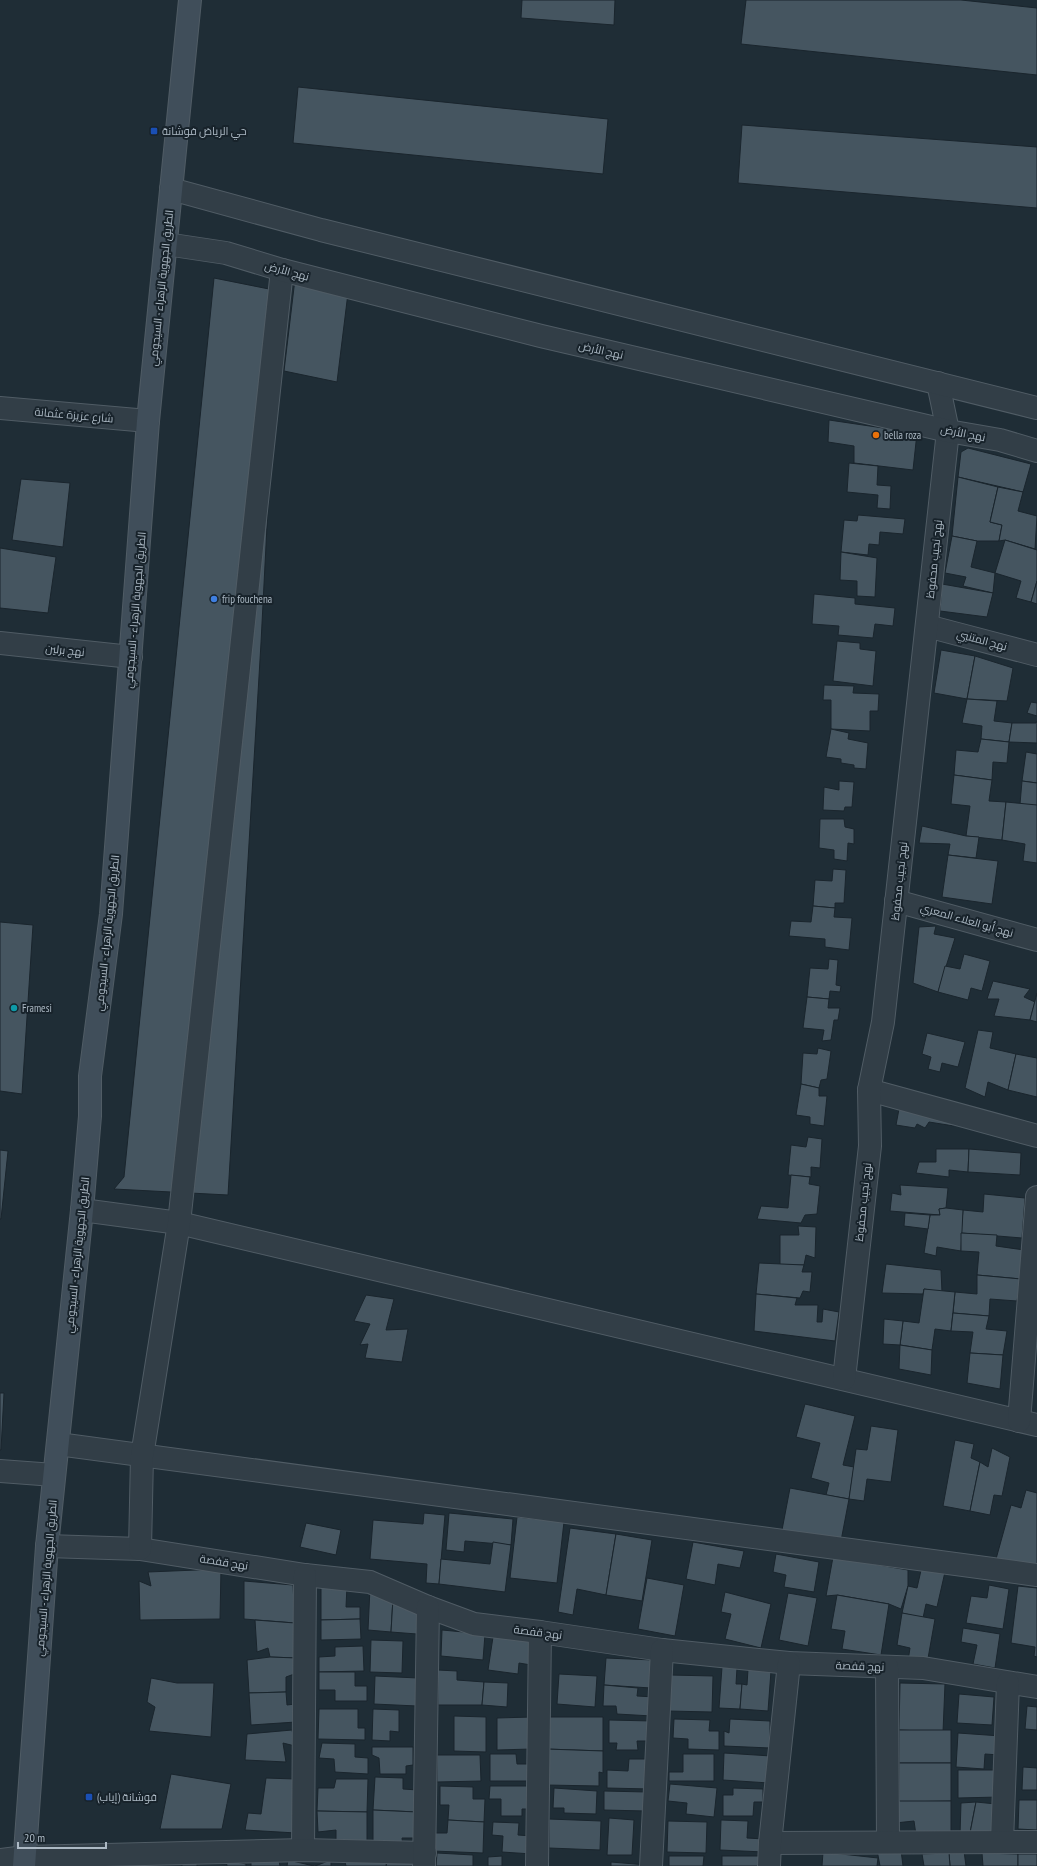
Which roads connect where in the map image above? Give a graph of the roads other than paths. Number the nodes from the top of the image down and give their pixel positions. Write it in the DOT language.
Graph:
graph roads {
  1 [pos="190,0"];
  2 [pos="171,189"];
  3 [pos="166,244"];
  4 [pos="282,270"];
  5 [pos="938,383"];
  6 [pos="0,408"];
  7 [pos="1037,408"];
  8 [pos="148,421"];
  9 [pos="948,431"];
  10 [pos="1037,451"];
  11 [pos="927,626"];
  12 [pos="0,643"];
  13 [pos="1037,654"];
  14 [pos="131,657"];
  15 [pos="896,901"];
  16 [pos="1037,940"];
  17 [pos="869,1090"];
  18 [pos="1037,1136"];
  19 [pos="1037,1197"];
  20 [pos="82,1210"];
  21 [pos="179,1223"];
  22 [pos="1036,1227"];
  23 [pos="844,1379"];
  24 [pos="1028,1423"];
  25 [pos="58,1444"];
  26 [pos="142,1456"];
  27 [pos="0,1471"];
  28 [pos="54,1475"];
  29 [pos="47,1546"];
  30 [pos="140,1550"];
  31 [pos="305,1575"];
  32 [pos="1037,1575"];
  33 [pos="428,1607"];
  34 [pos="540,1632"];
  35 [pos="662,1650"];
  36 [pos="789,1663"];
  37 [pos="887,1666"];
  38 [pos="1008,1683"];
  39 [pos="1037,1687"];
  40 [pos="888,1842"];
  41 [pos="1002,1842"];
  42 [pos="1037,1842"];
  43 [pos="770,1843"];
  44 [pos="303,1850"];
  45 [pos="0,1860"];
  46 [pos="424,1860"];
  47 [pos="24,1862"];
  48 [pos="537,1866"];
  49 [pos="652,1866"];
  50 [pos="770,1866"];
  1 -- 2 [label="main road, الطريق الجهوية الزهراء - السيجومي"];
  2 -- 3 [label="main road, الطريق الجهوية الزهراء - السيجومي"];
  2 -- 5 [label="street"];
  3 -- 4 [label="street, نهج الأرض"];
  3 -- 8 [label="main road, الطريق الجهوية الزهراء - السيجومي"];
  4 -- 9 [label="street, نهج الأرض"];
  4 -- 21 [label="street"];
  5 -- 7 [label="street"];
  5 -- 9 [label="street, نهج نجيب محفوظ"];
  6 -- 8 [label="street, شارع عزيزة عثمانة"];
  8 -- 14 [label="main road, الطريق الجهوية الزهراء - السيجومي"];
  9 -- 10 [label="street, نهج الأرض"];
  9 -- 11 [label="street, نهج نجيب محفوظ"];
  11 -- 13 [label="street, نهج المتنبي"];
  11 -- 15 [label="street, نهج نجيب محفوظ"];
  12 -- 14 [label="street, نهج برلين"];
  14 -- 20 [label="main road, الطريق الجهوية الزهراء - السيجومي"];
  15 -- 16 [label="street, نهج أبو العلاء المعري"];
  15 -- 17 [label="street, نهج نجيب محفوظ"];
  17 -- 18 [label="street"];
  17 -- 23 [label="street, نهج نجيب محفوظ"];
  19 -- 22 [label="street"];
  20 -- 21 [label="street"];
  20 -- 25 [label="main road, الطريق الجهوية الزهراء - السيجومي"];
  21 -- 23 [label="street"];
  21 -- 26 [label="street"];
  22 -- 24 [label="street"];
  23 -- 24 [label="street"];
  25 -- 26 [label="street"];
  25 -- 28 [label="main road, الطريق الجهوية الزهراء - السيجومي"];
  26 -- 30 [label="street"];
  26 -- 32 [label="street"];
  27 -- 28 [label="street"];
  28 -- 29 [label="main road, الطريق الجهوية الزهراء - السيجومي"];
  29 -- 30 [label="street, نهج قفصة"];
  29 -- 47 [label="main road, الطريق الجهوية الزهراء - السيجومي"];
  30 -- 31 [label="street, نهج قفصة"];
  31 -- 33 [label="street, نهج قفصة"];
  31 -- 44 [label="street"];
  33 -- 34 [label="street, نهج قفصة"];
  33 -- 46 [label="street"];
  34 -- 35 [label="street, نهج قفصة"];
  34 -- 48 [label="street"];
  35 -- 36 [label="street, نهج قفصة"];
  35 -- 49 [label="street"];
  36 -- 37 [label="street, نهج قفصة"];
  36 -- 43 [label="street"];
  37 -- 38 [label="street, نهج قفصة"];
  37 -- 40 [label="street"];
  38 -- 39 [label="street, نهج قفصة"];
  38 -- 41 [label="street"];
  40 -- 41 [label="street"];
  40 -- 43 [label="street"];
  41 -- 42 [label="street"];
  43 -- 50 [label="street"];
  44 -- 46 [label="street"];
  44 -- 47 [label="street"];
  45 -- 47 [label="street"];
}
